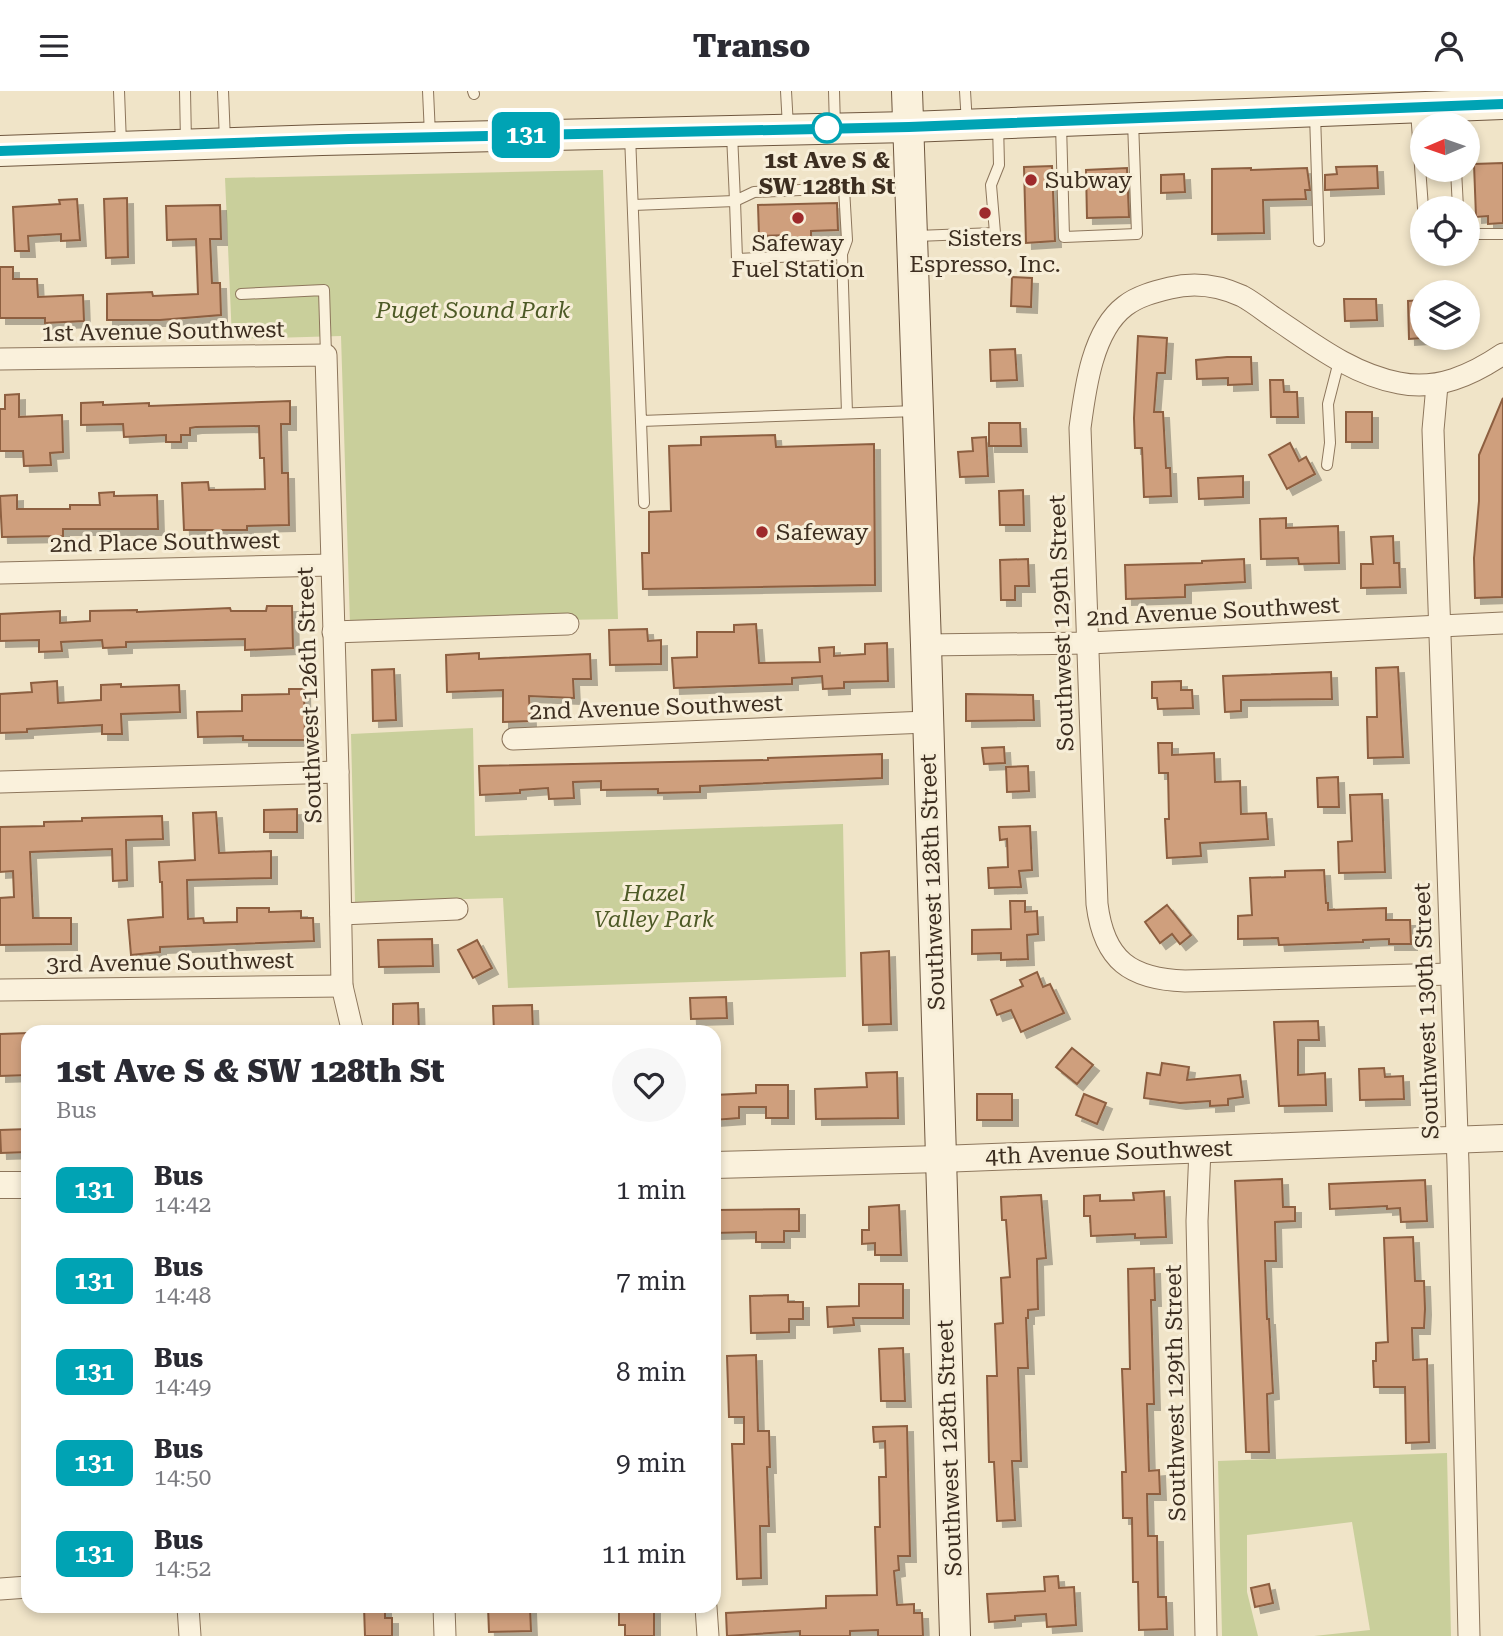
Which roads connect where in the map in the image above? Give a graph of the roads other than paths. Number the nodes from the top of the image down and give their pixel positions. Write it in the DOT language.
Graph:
graph roads {
  1 [pos="119,91"];
  2 [pos="185,91"];
  3 [pos="223,91"];
  4 [pos="428,91"];
  5 [pos="786,91"];
  6 [pos="834,91"];
  7 [pos="906,91"];
  8 [pos="965,91"];
  9 [pos="1503,104"];
  10 [pos="1415,108"];
  11 [pos="1315,111"];
  12 [pos="1133,118"];
  13 [pos="1061,121"];
  14 [pos="998,123"];
  15 [pos="967,124"];
  16 [pos="909,127"];
  17 [pos="835,128"];
  18 [pos="788,129"];
  19 [pos="732,130"];
  20 [pos="630,133"];
  21 [pos="430,138"];
  22 [pos="226,144"];
  23 [pos="186,145"];
  24 [pos="121,147"];
  25 [pos="0,151"];
  26 [pos="1422,196"];
  27 [pos="735,201"];
  28 [pos="633,205"];
  29 [pos="1480,234"];
  30 [pos="1503,235"];
  31 [pos="913,236"];
  32 [pos="1319,241"];
  33 [pos="842,254"];
  34 [pos="241,294"];
  35 [pos="326,355"];
  36 [pos="1503,355"];
  37 [pos="0,359"];
  38 [pos="1339,361"];
  39 [pos="1437,385"];
  40 [pos="919,411"];
  41 [pos="847,413"];
  42 [pos="641,421"];
  43 [pos="1327,465"];
  44 [pos="644,503"];
  45 [pos="331,565"];
  46 [pos="0,572"];
  47 [pos="1503,623"];
  48 [pos="568,624"];
  49 [pos="1440,626"];
  50 [pos="333,632"];
  51 [pos="1089,643"];
  52 [pos="926,645"];
  53 [pos="927,722"];
  54 [pos="513,739"];
  55 [pos="338,772"];
  56 [pos="0,782"];
  57 [pos="457,909"];
  58 [pos="341,914"];
  59 [pos="1451,974"];
  60 [pos="342,986"];
  61 [pos="0,990"];
  62 [pos="351,1025"];
  63 [pos="1503,1138"];
  64 [pos="1457,1139"];
  65 [pos="1200,1149"];
  66 [pos="940,1159"];
  67 [pos="721,1165"];
  68 [pos="0,1185"];
  69 [pos="21,1185"];
  70 [pos="21,1588"];
  71 [pos="0,1589"];
  72 [pos="188,1613"];
  73 [pos="444,1613"];
  74 [pos="706,1613"];
  75 [pos="190,1636"];
  76 [pos="445,1636"];
  77 [pos="708,1636"];
  78 [pos="955,1636"];
  79 [pos="1206,1636"];
  80 [pos="1469,1636"];
  1 -- 24 [label="lane"];
  2 -- 23 [label="lane"];
  3 -- 22 [label="lane"];
  4 -- 21 [label="lane"];
  5 -- 18 [label="lane"];
  6 -- 17 [label="lane"];
  7 -- 16 [label="main road, Southwest 128th Street"];
  8 -- 15 [label="lane"];
  9 -- 10 [label="main road"];
  10 -- 11 [label="main road"];
  10 -- 26 [label="lane"];
  11 -- 12 [label="main road"];
  11 -- 32 [label="lane"];
  12 -- 13 [label="main road"];
  12 -- 13 [label="lane"];
  13 -- 14 [label="main road"];
  14 -- 15 [label="main road"];
  14 -- 31 [label="lane"];
  15 -- 16 [label="main road"];
  16 -- 17 [label="main road"];
  16 -- 31 [label="main road, Southwest 128th Street"];
  17 -- 18 [label="main road"];
  18 -- 19 [label="main road"];
  19 -- 20 [label="main road"];
  19 -- 27 [label="lane"];
  20 -- 21 [label="main road"];
  20 -- 28 [label="lane"];
  21 -- 22 [label="main road"];
  22 -- 23 [label="main road"];
  23 -- 24 [label="main road"];
  24 -- 25 [label="main road"];
  27 -- 28 [label="lane"];
  27 -- 33 [label="lane"];
  27 -- 33 [label="lane"];
  28 -- 42 [label="lane"];
  29 -- 30 [label="lane"];
  31 -- 40 [label="main road, Southwest 128th Street"];
  33 -- 41 [label="lane"];
  34 -- 35 [label="lane"];
  35 -- 37 [label="street, 1st Avenue Southwest"];
  35 -- 45 [label="street, Southwest 126th Street"];
  36 -- 39 [label="street"];
  38 -- 39 [label="street"];
  38 -- 43 [label="lane"];
  38 -- 51 [label="street, Southwest 129th Street"];
  39 -- 49 [label="street, Southwest 130th Street"];
  40 -- 41 [label="lane"];
  40 -- 52 [label="main road, Southwest 128th Street"];
  41 -- 42 [label="lane"];
  42 -- 44 [label="lane"];
  45 -- 46 [label="street, 2nd Place Southwest"];
  45 -- 50 [label="street, Southwest 126th Street"];
  47 -- 49 [label="street, 2nd Avenue Southwest"];
  48 -- 50 [label="street"];
  49 -- 51 [label="street, 2nd Avenue Southwest"];
  49 -- 59 [label="street, Southwest 130th Street"];
  50 -- 55 [label="street, Southwest 126th Street"];
  51 -- 52 [label="street, 2nd Avenue Southwest"];
  51 -- 59 [label="street, Southwest 129th Street"];
  52 -- 53 [label="main road, Southwest 128th Street"];
  53 -- 54 [label="street, 2nd Avenue Southwest"];
  53 -- 66 [label="main road, Southwest 128th Street"];
  55 -- 56 [label="street"];
  55 -- 58 [label="street, Southwest 126th Street"];
  57 -- 58 [label="street"];
  58 -- 60 [label="street, Southwest 126th Street"];
  59 -- 64 [label="street, Southwest 130th Street"];
  60 -- 61 [label="street, 3rd Avenue Southwest"];
  60 -- 62 [label="street, Southwest 126th Street"];
  63 -- 64 [label="street, 4th Avenue Southwest"];
  64 -- 65 [label="street, 4th Avenue Southwest"];
  64 -- 80 [label="street, Southwest 130th Street"];
  65 -- 66 [label="street, 4th Avenue Southwest"];
  65 -- 79 [label="street, Southwest 129th Street"];
  66 -- 67 [label="street, 4th Avenue Southwest"];
  66 -- 78 [label="main road, Southwest 128th Street"];
  68 -- 69 [label="street"];
  70 -- 71 [label="street"];
  72 -- 75 [label="street"];
  73 -- 76 [label="street"];
  74 -- 77 [label="street"];
}
